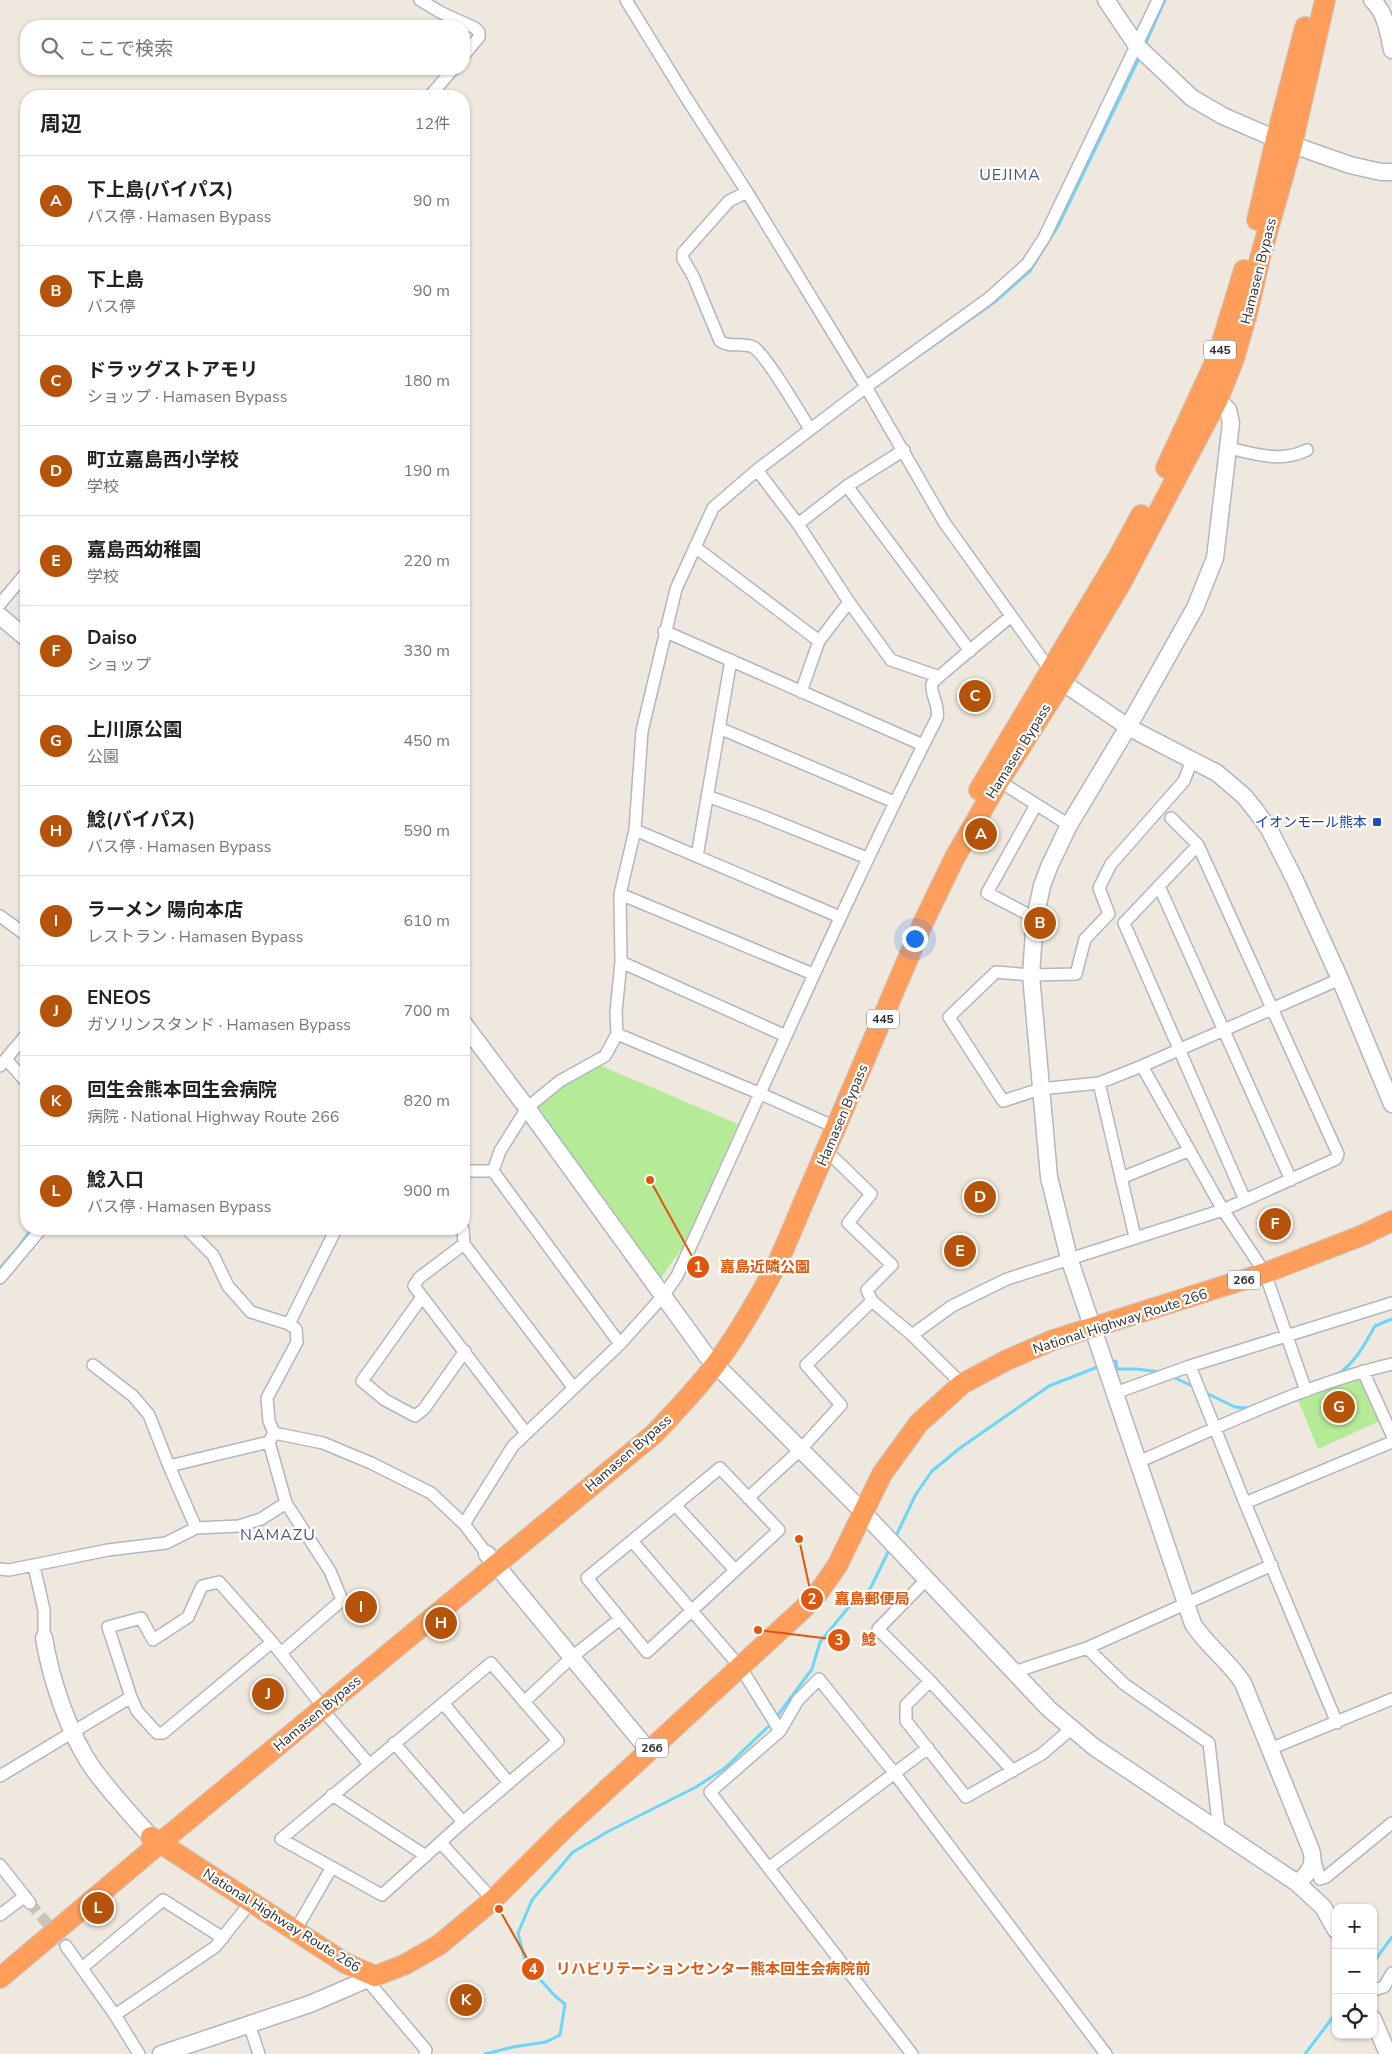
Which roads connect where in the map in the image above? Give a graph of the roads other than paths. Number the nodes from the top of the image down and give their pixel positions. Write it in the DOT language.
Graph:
graph roads {
  1 [pos="420,0"];
  2 [pos="1106,0"];
  3 [pos="1158,0"];
  4 [pos="1312,0"];
  5 [pos="1325,0"];
  6 [pos="1372,0"];
  7 [pos="629,1"];
  8 [pos="458,20"];
  9 [pos="470,26"];
  10 [pos="1137,46"];
  11 [pos="470,48"];
  12 [pos="1392,50"];
  13 [pos="447,75"];
  14 [pos="435,90"];
  15 [pos="1284,142"];
  16 [pos="1392,172"];
  17 [pos="747,192"];
  18 [pos="866,387"];
  19 [pos="1211,393"];
  20 [pos="810,429"];
  21 [pos="1228,448"];
  22 [pos="904,450"];
  23 [pos="1307,450"];
  24 [pos="756,470"];
  25 [pos="847,486"];
  26 [pos="798,524"];
  27 [pos="695,548"];
  28 [pos="20,580"];
  29 [pos="848,602"];
  30 [pos="0,604"];
  31 [pos="0,616"];
  32 [pos="1011,616"];
  33 [pos="664,631"];
  34 [pos="20,633"];
  35 [pos="819,641"];
  36 [pos="970,651"];
  37 [pos="731,660"];
  38 [pos="937,676"];
  39 [pos="1056,676"];
  40 [pos="801,692"];
  41 [pos="1128,727"];
  42 [pos="719,728"];
  43 [pos="923,745"];
  44 [pos="1192,760"];
  45 [pos="994,775"];
  46 [pos="707,796"];
  47 [pos="894,802"];
  48 [pos="1036,805"];
  49 [pos="1171,818"];
  50 [pos="1070,824"];
  51 [pos="635,830"];
  52 [pos="1198,845"];
  53 [pos="697,856"];
  54 [pos="867,858"];
  55 [pos="1159,886"];
  56 [pos="620,894"];
  57 [pos="0,916"];
  58 [pos="840,917"];
  59 [pos="1035,918"];
  60 [pos="20,930"];
  61 [pos="621,962"];
  62 [pos="813,974"];
  63 [pos="1031,974"];
  64 [pos="1340,979"];
  65 [pos="1271,1009"];
  66 [pos="1225,1030"];
  67 [pos="470,1032"];
  68 [pos="617,1034"];
  69 [pos="786,1036"];
  70 [pos="20,1042"];
  71 [pos="1180,1050"];
  72 [pos="3,1063"];
  73 [pos="1142,1066"];
  74 [pos="20,1077"];
  75 [pos="1099,1083"];
  76 [pos="1040,1089"];
  77 [pos="760,1094"];
  78 [pos="1392,1104"];
  79 [pos="527,1108"];
  80 [pos="830,1126"];
  81 [pos="1188,1151"];
  82 [pos="834,1158"];
  83 [pos="470,1171"];
  84 [pos="493,1171"];
  85 [pos="1121,1178"];
  86 [pos="1292,1180"];
  87 [pos="1245,1200"];
  88 [pos="1223,1210"];
  89 [pos="1392,1221"];
  90 [pos="36,1235"];
  91 [pos="193,1235"];
  92 [pos="333,1235"];
  93 [pos="463,1235"];
  94 [pos="1135,1238"];
  95 [pos="464,1244"];
  96 [pos="1069,1258"];
  97 [pos="1265,1273"];
  98 [pos="0,1278"];
  99 [pos="664,1296"];
  100 [pos="422,1297"];
  101 [pos="872,1301"];
  102 [pos="1392,1303"];
  103 [pos="289,1324"];
  104 [pos="1092,1327"];
  105 [pos="912,1335"];
  106 [pos="1286,1336"];
  107 [pos="620,1344"];
  108 [pos="465,1351"];
  109 [pos="710,1360"];
  110 [pos="1392,1364"];
  111 [pos="93,1365"];
  112 [pos="1190,1366"];
  113 [pos="1363,1371"];
  114 [pos="962,1384"];
  115 [pos="573,1387"];
  116 [pos="1306,1391"];
  117 [pos="1115,1393"];
  118 [pos="1217,1429"];
  119 [pos="526,1433"];
  120 [pos="1392,1435"];
  121 [pos="272,1438"];
  122 [pos="1392,1442"];
  123 [pos="800,1450"];
  124 [pos="1138,1462"];
  125 [pos="169,1466"];
  126 [pos="748,1498"];
  127 [pos="1245,1503"];
  128 [pos="286,1504"];
  129 [pos="675,1505"];
  130 [pos="862,1511"];
  131 [pos="464,1524"];
  132 [pos="196,1528"];
  133 [pos="632,1541"];
  134 [pos="491,1559"];
  135 [pos="1272,1565"];
  136 [pos="34,1566"];
  137 [pos="0,1569"];
  138 [pos="735,1570"];
  139 [pos="926,1580"];
  140 [pos="1184,1603"];
  141 [pos="692,1612"];
  142 [pos="620,1619"];
  143 [pos="44,1638"];
  144 [pos="272,1642"];
  145 [pos="1087,1648"];
  146 [pos="281,1653"];
  147 [pos="572,1657"];
  148 [pos="740,1668"];
  149 [pos="1014,1672"];
  150 [pos="930,1681"];
  151 [pos="131,1697"];
  152 [pos="1392,1699"];
  153 [pos="443,1702"];
  154 [pos="524,1702"];
  155 [pos="319,1704"];
  156 [pos="1337,1723"];
  157 [pos="1072,1728"];
  158 [pos="780,1731"];
  159 [pos="73,1732"];
  160 [pos="394,1743"];
  161 [pos="928,1748"];
  162 [pos="1270,1749"];
  163 [pos="649,1751"];
  164 [pos="369,1764"];
  165 [pos="1013,1771"];
  166 [pos="895,1774"];
  167 [pos="0,1776"];
  168 [pos="509,1783"];
  169 [pos="332,1795"];
  170 [pos="463,1822"];
  171 [pos="1392,1823"];
  172 [pos="1219,1831"];
  173 [pos="155,1840"];
  174 [pos="440,1843"];
  175 [pos="426,1856"];
  176 [pos="1314,1858"];
  177 [pos="0,1865"];
  178 [pos="332,1867"];
  179 [pos="770,1868"];
  180 [pos="1296,1883"];
  181 [pos="493,1900"];
  182 [pos="251,1902"];
  183 [pos="0,1916"];
  184 [pos="1332,1923"];
  185 [pos="295,1931"];
  186 [pos="223,1938"];
  187 [pos="66,1946"];
  188 [pos="0,1963"];
  189 [pos="82,1968"];
  190 [pos="1392,1973"];
  191 [pos="0,1978"];
  192 [pos="371,1978"];
  193 [pos="1377,1989"];
  194 [pos="115,2015"];
  195 [pos="249,2024"];
  196 [pos="1377,2028"];
  197 [pos="139,2054"];
  198 [pos="161,2054"];
  199 [pos="259,2054"];
  200 [pos="425,2054"];
  201 [pos="912,2054"];
  202 [pos="1106,2054"];
  203 [pos="1388,2054"];
  1 -- 8 [label="street"];
  2 -- 10 [label="street"];
  3 -- 10 [label="street"];
  4 -- 15 [label="highway, Hamasen Bypass / 445"];
  5 -- 15 [label="highway, Hamasen Bypass / 445"];
  6 -- 12 [label="street"];
  7 -- 17 [label="street"];
  9 -- 11 [label="street"];
  10 -- 15 [label="street"];
  10 -- 18 [label="street"];
  13 -- 14 [label="street"];
  15 -- 16 [label="street"];
  15 -- 19 [label="highway, Hamasen Bypass / 445"];
  17 -- 18 [label="street"];
  17 -- 20 [label="street"];
  18 -- 20 [label="street"];
  18 -- 22 [label="street"];
  19 -- 21 [label="street"];
  19 -- 39 [label="highway, Hamasen Bypass / 445"];
  20 -- 24 [label="street"];
  21 -- 23 [label="street"];
  21 -- 41 [label="street"];
  22 -- 25 [label="street"];
  22 -- 32 [label="street"];
  24 -- 26 [label="street"];
  24 -- 27 [label="street"];
  25 -- 26 [label="street"];
  25 -- 36 [label="street"];
  26 -- 29 [label="street"];
  27 -- 33 [label="street"];
  27 -- 35 [label="street"];
  28 -- 30 [label="street"];
  29 -- 35 [label="street"];
  29 -- 38 [label="street"];
  31 -- 34 [label="street"];
  32 -- 36 [label="street"];
  32 -- 39 [label="street"];
  33 -- 37 [label="street"];
  33 -- 51 [label="street"];
  35 -- 40 [label="street"];
  36 -- 38 [label="street"];
  37 -- 40 [label="street"];
  37 -- 42 [label="street"];
  38 -- 43 [label="street"];
  39 -- 41 [label="street"];
  39 -- 45 [label="highway, Hamasen Bypass / 445"];
  40 -- 43 [label="street"];
  41 -- 44 [label="street"];
  41 -- 50 [label="street"];
  42 -- 46 [label="street"];
  42 -- 47 [label="street"];
  43 -- 47 [label="street"];
  44 -- 63 [label="street"];
  44 -- 64 [label="street"];
  45 -- 48 [label="street"];
  45 -- 80 [label="highway, Hamasen Bypass / 445"];
  46 -- 53 [label="street"];
  46 -- 54 [label="street"];
  47 -- 54 [label="street"];
  48 -- 50 [label="street"];
  48 -- 59 [label="street"];
  49 -- 52 [label="street"];
  50 -- 59 [label="street"];
  51 -- 53 [label="street"];
  51 -- 56 [label="street"];
  52 -- 55 [label="street"];
  52 -- 65 [label="street"];
  53 -- 58 [label="street"];
  54 -- 58 [label="street"];
  55 -- 66 [label="street"];
  55 -- 71 [label="street"];
  56 -- 61 [label="street"];
  56 -- 62 [label="street"];
  57 -- 60 [label="street"];
  58 -- 62 [label="street"];
  59 -- 63 [label="street"];
  61 -- 68 [label="street"];
  61 -- 69 [label="street"];
  62 -- 69 [label="street"];
  63 -- 76 [label="street"];
  63 -- 76 [label="street"];
  64 -- 65 [label="street"];
  64 -- 78 [label="street"];
  65 -- 66 [label="street"];
  65 -- 86 [label="street"];
  66 -- 71 [label="street"];
  66 -- 86 [label="street"];
  67 -- 79 [label="street"];
  68 -- 77 [label="street"];
  68 -- 79 [label="street"];
  69 -- 77 [label="street"];
  70 -- 72 [label="street"];
  71 -- 73 [label="street"];
  71 -- 87 [label="street"];
  72 -- 74 [label="street"];
  73 -- 75 [label="street"];
  73 -- 81 [label="street"];
  75 -- 76 [label="street"];
  75 -- 85 [label="street"];
  76 -- 96 [label="street"];
  77 -- 80 [label="street"];
  77 -- 99 [label="street"];
  79 -- 84 [label="street"];
  79 -- 99 [label="street"];
  80 -- 109 [label="highway, Hamasen Bypass / 445"];
  81 -- 85 [label="street"];
  81 -- 88 [label="street"];
  82 -- 101 [label="street"];
  83 -- 84 [label="street"];
  84 -- 107 [label="street"];
  85 -- 94 [label="street"];
  86 -- 87 [label="street"];
  87 -- 88 [label="street"];
  88 -- 94 [label="street"];
  88 -- 97 [label="street"];
  89 -- 97 [label="highway, National Highway Route 266 / 266"];
  90 -- 98 [label="street"];
  91 -- 103 [label="street"];
  92 -- 103 [label="street"];
  93 -- 95 [label="street"];
  94 -- 96 [label="street"];
  95 -- 100 [label="street"];
  95 -- 115 [label="street"];
  96 -- 104 [label="street"];
  96 -- 105 [label="street"];
  97 -- 104 [label="highway, National Highway Route 266 / 266"];
  97 -- 106 [label="street"];
  99 -- 107 [label="street"];
  99 -- 109 [label="street"];
  100 -- 108 [label="street"];
  100 -- 108 [label="street"];
  101 -- 105 [label="street"];
  101 -- 123 [label="street"];
  102 -- 106 [label="street"];
  103 -- 121 [label="street"];
  104 -- 114 [label="highway, National Highway Route 266 / 266"];
  104 -- 117 [label="street"];
  105 -- 114 [label="street"];
  106 -- 112 [label="street"];
  106 -- 116 [label="street"];
  107 -- 115 [label="street"];
  108 -- 119 [label="street"];
  109 -- 123 [label="street"];
  109 -- 134 [label="highway, Hamasen Bypass / 445"];
  110 -- 113 [label="street"];
  111 -- 125 [label="street"];
  112 -- 117 [label="street"];
  112 -- 118 [label="street"];
  113 -- 116 [label="street"];
  113 -- 120 [label="street"];
  114 -- 130 [label="highway, National Highway Route 266 / 266"];
  115 -- 119 [label="street"];
  116 -- 118 [label="street"];
  117 -- 124 [label="street"];
  118 -- 124 [label="street"];
  118 -- 127 [label="street"];
  119 -- 131 [label="street"];
  121 -- 125 [label="street"];
  121 -- 128 [label="street"];
  121 -- 131 [label="street"];
  122 -- 127 [label="street"];
  123 -- 126 [label="street"];
  123 -- 130 [label="street"];
  124 -- 140 [label="street"];
  125 -- 132 [label="street"];
  126 -- 129 [label="street"];
  126 -- 138 [label="street"];
  127 -- 135 [label="street"];
  128 -- 132 [label="street"];
  128 -- 146 [label="street"];
  129 -- 133 [label="street"];
  129 -- 138 [label="street"];
  130 -- 139 [label="street"];
  130 -- 148 [label="highway, National Highway Route 266 / 266"];
  131 -- 134 [label="street"];
  132 -- 136 [label="street"];
  133 -- 141 [label="street"];
  133 -- 142 [label="street"];
  134 -- 147 [label="street"];
  134 -- 155 [label="highway, Hamasen Bypass / 445"];
  135 -- 140 [label="street"];
  135 -- 156 [label="street"];
  136 -- 137 [label="street"];
  136 -- 143 [label="street"];
  138 -- 141 [label="street"];
  139 -- 149 [label="street"];
  139 -- 150 [label="street"];
  140 -- 145 [label="street"];
  140 -- 162 [label="street"];
  141 -- 142 [label="street"];
  141 -- 148 [label="street"];
  142 -- 147 [label="street"];
  143 -- 159 [label="street"];
  144 -- 146 [label="street"];
  144 -- 151 [label="street"];
  144 -- 151 [label="street"];
  145 -- 149 [label="street"];
  145 -- 172 [label="street"];
  146 -- 155 [label="street"];
  147 -- 154 [label="street"];
  147 -- 163 [label="street"];
  148 -- 158 [label="street"];
  148 -- 163 [label="highway, National Highway Route 266 / 266"];
  149 -- 157 [label="street"];
  150 -- 161 [label="street"];
  150 -- 165 [label="street"];
  151 -- 159 [label="street"];
  152 -- 156 [label="street"];
  153 -- 154 [label="street"];
  153 -- 160 [label="street"];
  153 -- 168 [label="street"];
  154 -- 168 [label="street"];
  155 -- 164 [label="street"];
  155 -- 173 [label="highway, Hamasen Bypass / 445"];
  156 -- 162 [label="street"];
  157 -- 165 [label="street"];
  157 -- 172 [label="street"];
  158 -- 166 [label="street"];
  158 -- 179 [label="street"];
  159 -- 167 [label="street"];
  159 -- 173 [label="street"];
  160 -- 164 [label="street"];
  160 -- 170 [label="street"];
  161 -- 165 [label="street"];
  161 -- 166 [label="street"];
  162 -- 176 [label="street"];
  163 -- 181 [label="highway, National Highway Route 266 / 266"];
  164 -- 169 [label="street"];
  166 -- 179 [label="street"];
  166 -- 202 [label="street"];
  168 -- 170 [label="street"];
  169 -- 175 [label="street"];
  169 -- 178 [label="street"];
  170 -- 174 [label="street"];
  171 -- 176 [label="street"];
  172 -- 180 [label="street"];
  173 -- 182 [label="highway, National Highway Route 266"];
  173 -- 188 [label="highway, Hamasen Bypass"];
  173 -- 191 [label="highway, Hamasen Bypass"];
  174 -- 175 [label="street"];
  174 -- 181 [label="street"];
  175 -- 178 [label="street"];
  176 -- 180 [label="street"];
  177 -- 183 [label="street"];
  178 -- 185 [label="street"];
  179 -- 201 [label="street"];
  180 -- 184 [label="street"];
  181 -- 192 [label="highway, National Highway Route 266 / 266"];
  182 -- 185 [label="highway, National Highway Route 266"];
  182 -- 186 [label="street"];
  185 -- 192 [label="highway, National Highway Route 266"];
  186 -- 189 [label="street"];
  186 -- 194 [label="street"];
  187 -- 189 [label="street"];
  189 -- 194 [label="street"];
  190 -- 193 [label="street"];
  192 -- 195 [label="street"];
  192 -- 200 [label="street"];
  194 -- 197 [label="street"];
  195 -- 198 [label="street"];
  195 -- 199 [label="street"];
  196 -- 203 [label="street"];
}
